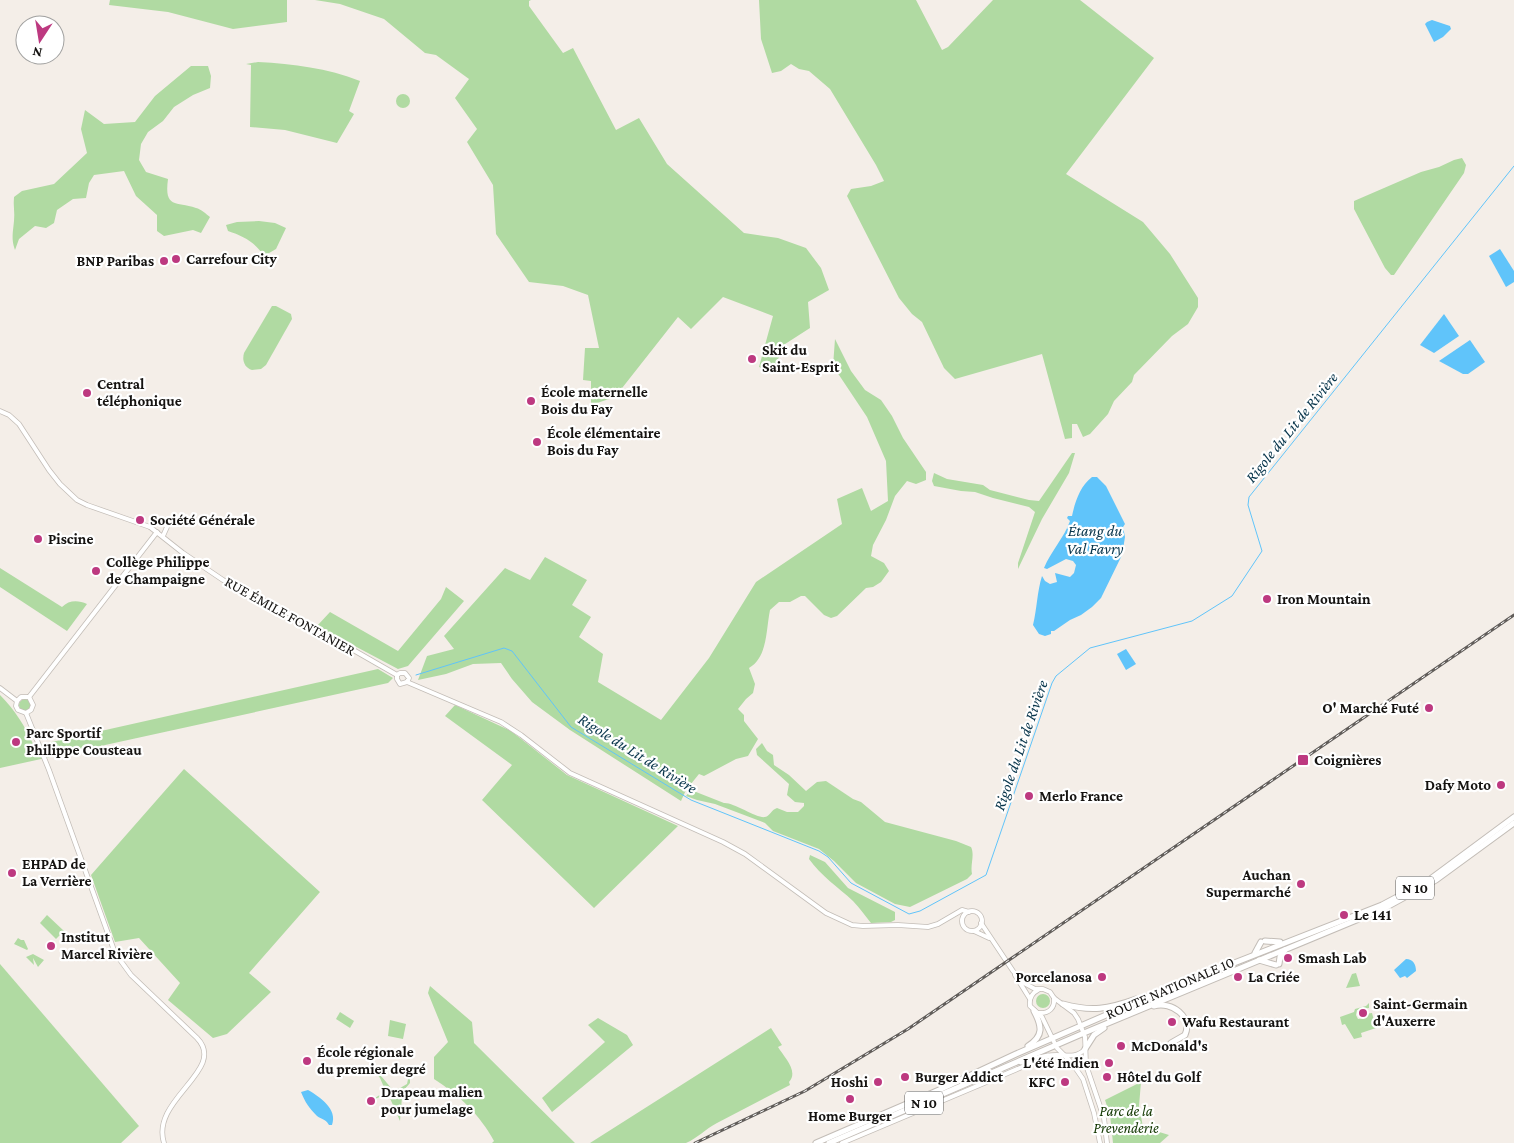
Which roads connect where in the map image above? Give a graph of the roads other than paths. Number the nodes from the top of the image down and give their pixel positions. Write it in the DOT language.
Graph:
graph roads {
  1 [pos="0,411"];
  2 [pos="150,527"];
  3 [pos="157,532"];
  4 [pos="163,536"];
  5 [pos="397,676"];
  6 [pos="407,682"];
  7 [pos="0,688"];
  8 [pos="29,697"];
  9 [pos="17,700"];
  10 [pos="26,713"];
  11 [pos="1514,817"];
  12 [pos="1514,823"];
  13 [pos="969,912"];
  14 [pos="956,913"];
  15 [pos="963,916"];
  16 [pos="982,923"];
  17 [pos="974,931"];
  18 [pos="989,938"];
  19 [pos="1288,942"];
  20 [pos="1269,948"];
  21 [pos="1286,949"];
  22 [pos="1255,954"];
  23 [pos="1269,956"];
  24 [pos="1258,960"];
  25 [pos="1250,964"];
  26 [pos="1013,971"];
  27 [pos="1038,990"];
  28 [pos="1150,996"];
  29 [pos="1054,998"];
  30 [pos="1030,999"];
  31 [pos="1063,1004"];
  32 [pos="1149,1006"];
  33 [pos="1035,1012"];
  34 [pos="1113,1021"];
  35 [pos="1081,1026"];
  36 [pos="1084,1032"];
  37 [pos="1052,1038"];
  38 [pos="1171,1043"];
  39 [pos="1056,1045"];
  40 [pos="1085,1049"];
  41 [pos="1016,1054"];
  42 [pos="1064,1055"];
  43 [pos="1048,1056"];
  44 [pos="1018,1062"];
  45 [pos="164,1143"];
  46 [pos="816,1143"];
  47 [pos="829,1143"];
  48 [pos="842,1143"];
  49 [pos="1100,1143"];
  50 [pos="1107,1143"];
  1 -- 2 [label="street, RUE ÉMILE FONTANIER"];
  2 -- 3 [label="street, RUE ÉMILE FONTANIER"];
  2 -- 4 [label="street"];
  3 -- 4 [label="street, RUE ÉMILE FONTANIER"];
  3 -- 8 [label="street"];
  4 -- 5 [label="street, RUE ÉMILE FONTANIER"];
  5 -- 6 [label="street"];
  5 -- 6 [label="street"];
  6 -- 14 [label="street"];
  7 -- 9 [label="street"];
  8 -- 9 [label="street"];
  8 -- 10 [label="street"];
  9 -- 10 [label="street"];
  10 -- 45 [label="street"];
  11 -- 19 [label="main road, ROUTE NATIONALE 10 / N 10"];
  12 -- 21 [label="main road, N 10"];
  13 -- 14 [label="street"];
  13 -- 15 [label="street"];
  13 -- 16 [label="street"];
  14 -- 15 [label="street"];
  15 -- 17 [label="street"];
  16 -- 17 [label="street"];
  16 -- 18 [label="street"];
  17 -- 18 [label="street"];
  18 -- 26 [label="street"];
  19 -- 20 [label="main road, ROUTE NATIONALE 10 / N 10"];
  19 -- 22 [label="main road"];
  19 -- 23 [label="main road"];
  20 -- 22 [label="main road, ROUTE NATIONALE 10 / N 10"];
  20 -- 25 [label="main road"];
  21 -- 23 [label="main road, N 10"];
  21 -- 24 [label="main road"];
  22 -- 28 [label="main road, ROUTE NATIONALE 10 / N 10"];
  23 -- 24 [label="main road, N 10"];
  24 -- 25 [label="main road, N 10"];
  25 -- 32 [label="main road, N 10"];
  26 -- 27 [label="street"];
  26 -- 30 [label="street"];
  27 -- 29 [label="street"];
  27 -- 30 [label="street"];
  28 -- 31 [label="main road"];
  28 -- 35 [label="main road, ROUTE NATIONALE 10 / N 10"];
  29 -- 31 [label="street"];
  29 -- 33 [label="street"];
  30 -- 33 [label="street"];
  31 -- 35 [label="street"];
  32 -- 34 [label="main road, N 10"];
  32 -- 38 [label="main road"];
  33 -- 37 [label="street"];
  33 -- 41 [label="main road"];
  34 -- 36 [label="main road, N 10"];
  34 -- 40 [label="main road"];
  35 -- 36 [label="street"];
  35 -- 37 [label="main road, ROUTE NATIONALE 10 / N 10"];
  36 -- 39 [label="main road, N 10"];
  36 -- 40 [label="street"];
  37 -- 39 [label="street"];
  37 -- 41 [label="main road, ROUTE NATIONALE 10 / N 10"];
  39 -- 42 [label="street"];
  39 -- 44 [label="main road, N 10"];
  40 -- 42 [label="street"];
  40 -- 50 [label="street"];
  41 -- 46 [label="main road, ROUTE NATIONALE 10 / N 10"];
  42 -- 43 [label="street"];
  42 -- 49 [label="street"];
  43 -- 44 [label="main road"];
  43 -- 48 [label="street"];
  44 -- 47 [label="main road, N 10"];
}
